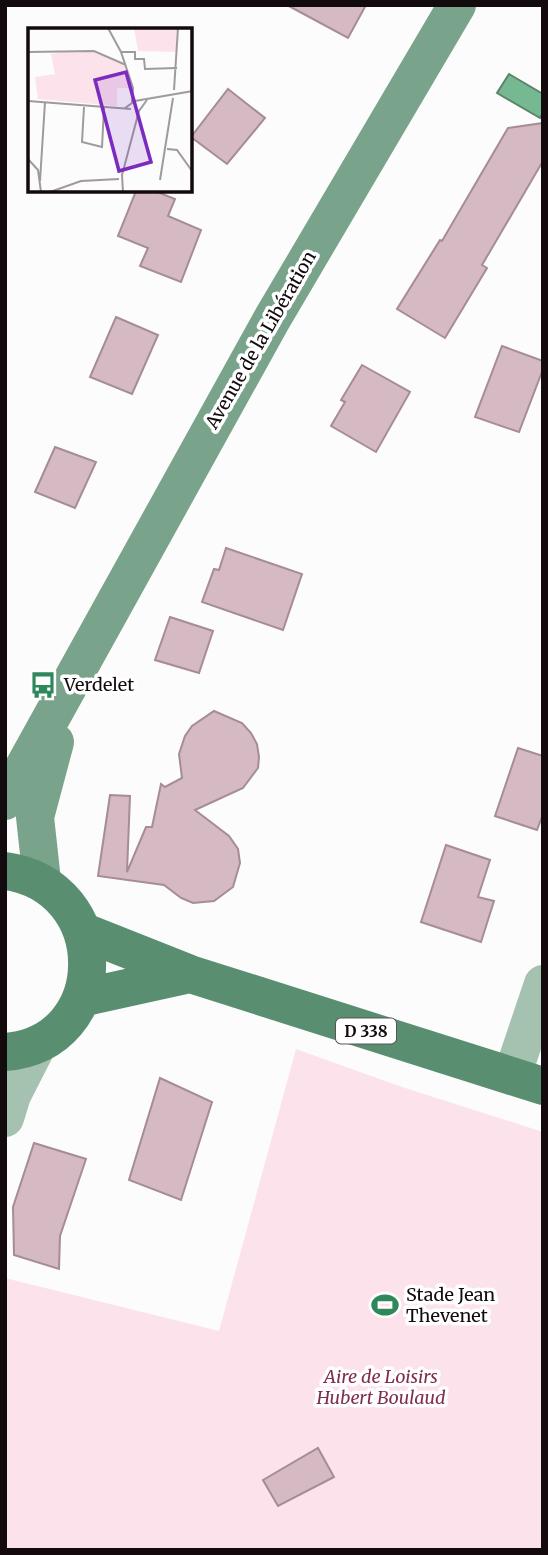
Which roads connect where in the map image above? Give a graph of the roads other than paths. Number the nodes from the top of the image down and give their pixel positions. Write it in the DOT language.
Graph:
graph roads {
  1 [pos="457,5"];
  2 [pos="72,679"];
  3 [pos="5,801"];
  4 [pos="5,871"];
  5 [pos="41,881"];
  6 [pos="83,932"];
  7 [pos="190,974"];
  8 [pos="543,984"];
  9 [pos="81,998"];
  10 [pos="22,1048"];
  11 [pos="527,1081"];
  12 [pos="5,1118"];
  1 -- 2 [label="main road, Avenue de la Libération"];
  2 -- 3 [label="main road, Avenue de la Libération"];
  2 -- 5 [label="main road, Avenue de la Libération"];
  4 -- 5 [label="main road"];
  5 -- 6 [label="main road"];
  6 -- 7 [label="main road, D 338"];
  6 -- 9 [label="main road"];
  7 -- 9 [label="main road, D 338"];
  7 -- 11 [label="main road, D 338"];
  8 -- 11 [label="street"];
  9 -- 10 [label="main road"];
  10 -- 12 [label="street"];
}
